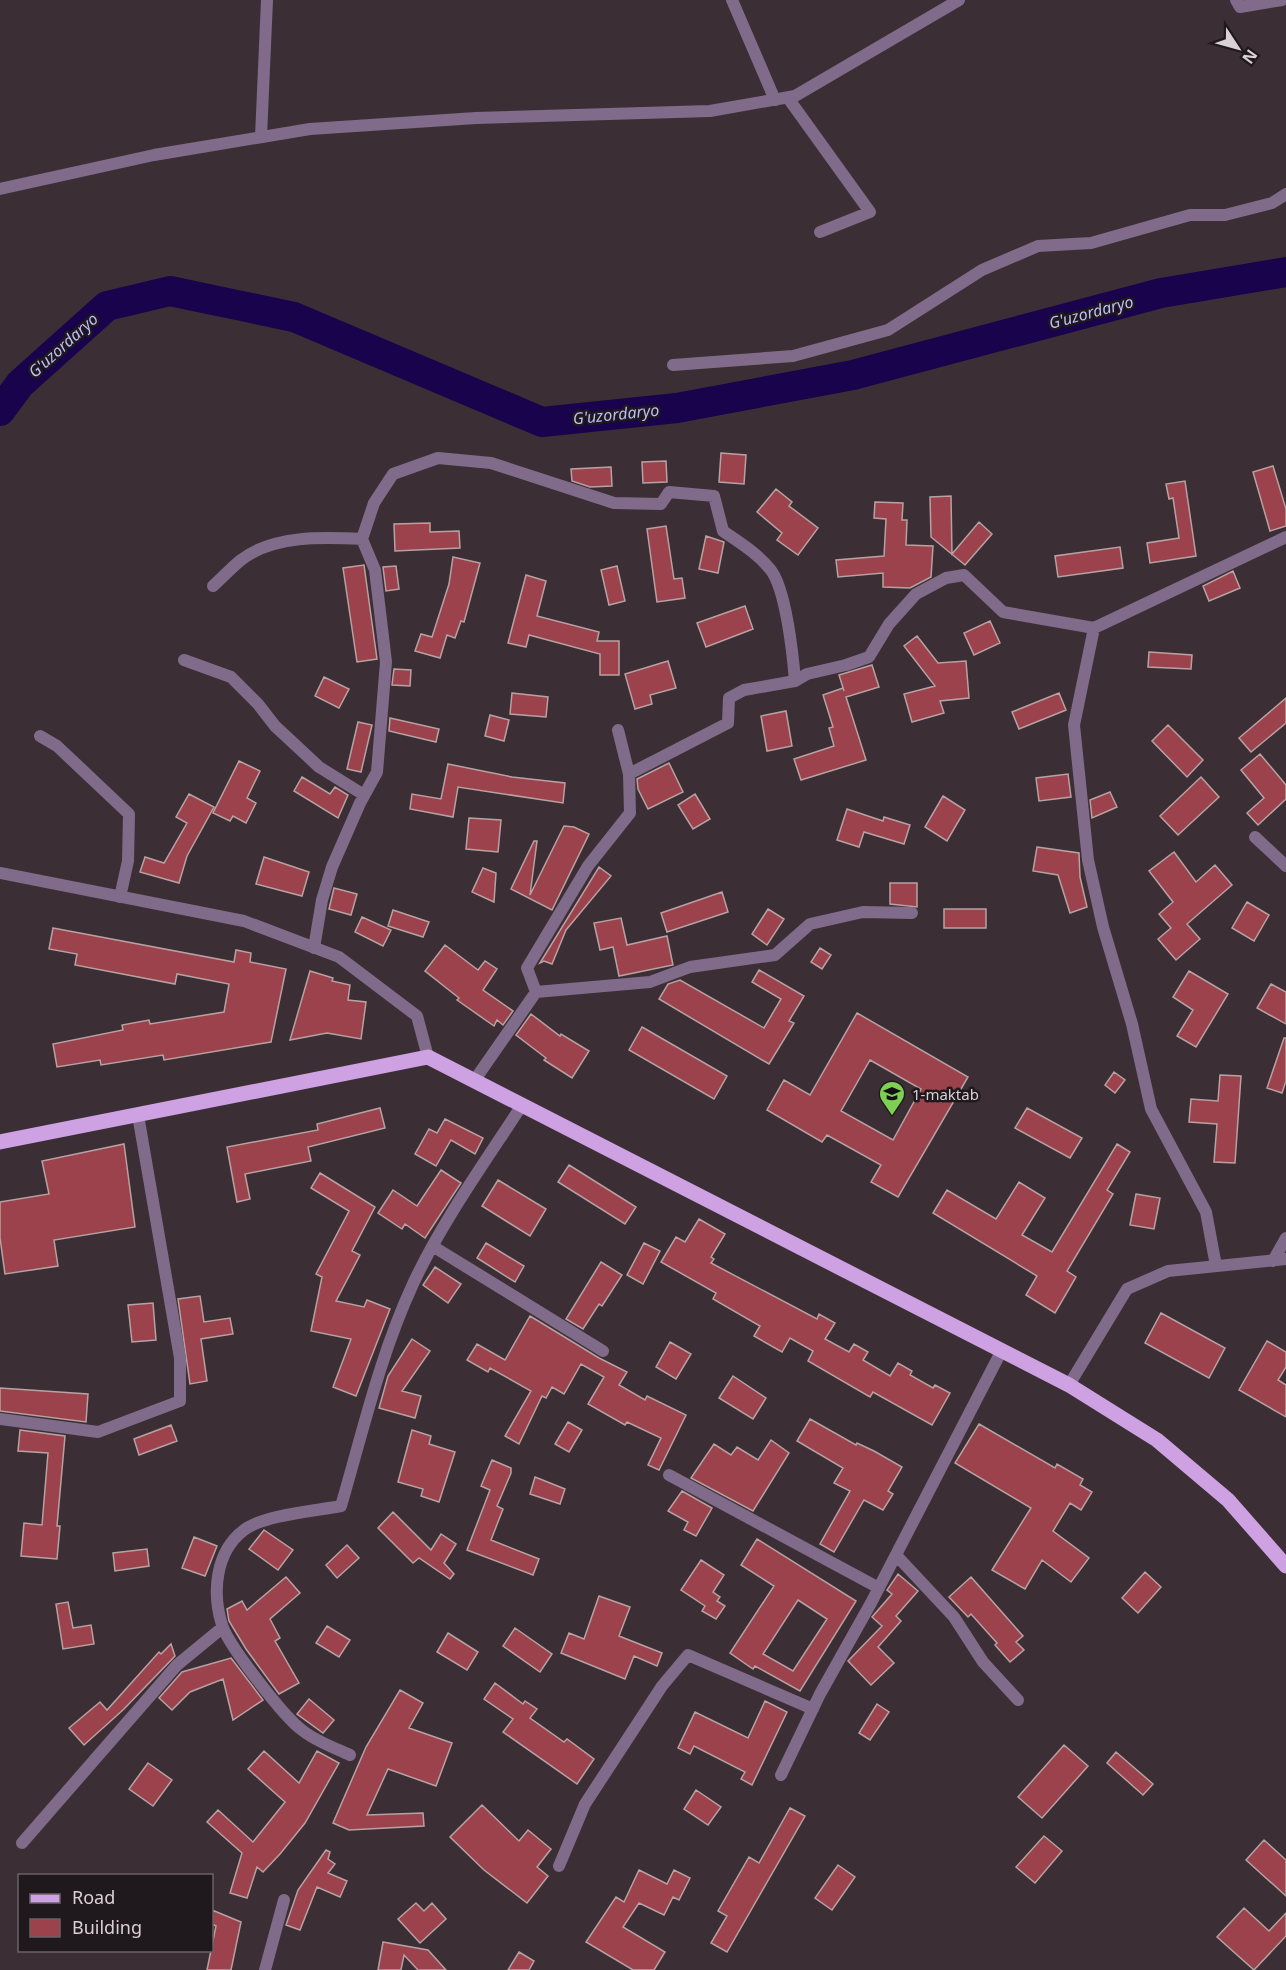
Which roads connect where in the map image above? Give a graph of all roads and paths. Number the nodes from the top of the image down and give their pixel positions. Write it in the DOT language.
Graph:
graph roads {
  1 [pos="267,0"];
  2 [pos="732,0"];
  3 [pos="959,0"];
  4 [pos="1236,0"];
  5 [pos="1282,0"];
  6 [pos="788,98"];
  7 [pos="775,100"];
  8 [pos="261,137"];
  9 [pos="0,189"];
  10 [pos="1286,194"];
  11 [pos="820,232"];
  12 [pos="673,365"];
  13 [pos="1286,537"];
  14 [pos="362,539"];
  15 [pos="213,586"];
  16 [pos="1094,628"];
  17 [pos="184,660"];
  18 [pos="795,681"];
  19 [pos="618,730"];
  20 [pos="40,736"];
  21 [pos="629,774"];
  22 [pos="364,795"];
  23 [pos="1255,837"];
  24 [pos="1286,866"];
  25 [pos="0,873"];
  26 [pos="120,897"];
  27 [pos="912,913"];
  28 [pos="314,948"];
  29 [pos="536,992"];
  30 [pos="428,1057"];
  31 [pos="474,1081"];
  32 [pos="522,1105"];
  33 [pos="138,1115"];
  34 [pos="0,1142"];
  35 [pos="1286,1238"];
  36 [pos="434,1247"];
  37 [pos="1280,1260"];
  38 [pos="1216,1266"];
  39 [pos="1002,1350"];
  40 [pos="603,1351"];
  41 [pos="1069,1385"];
  42 [pos="0,1419"];
  43 [pos="669,1475"];
  44 [pos="896,1555"];
  45 [pos="1286,1566"];
  46 [pos="879,1588"];
  47 [pos="222,1628"];
  48 [pos="1018,1700"];
  49 [pos="813,1709"];
  50 [pos="350,1755"];
  51 [pos="781,1775"];
  52 [pos="22,1842"];
  53 [pos="559,1866"];
  54 [pos="284,1900"];
  55 [pos="265,1970"];
  1 -- 8 [label="street"];
  2 -- 7 [label="street"];
  3 -- 6 [label="street"];
  4 -- 5 [label="street"];
  6 -- 7 [label="street"];
  6 -- 11 [label="street"];
  7 -- 8 [label="street"];
  8 -- 9 [label="street"];
  10 -- 12 [label="street"];
  13 -- 16 [label="street"];
  14 -- 15 [label="street"];
  14 -- 18 [label="street"];
  14 -- 22 [label="street"];
  16 -- 18 [label="street"];
  16 -- 38 [label="street"];
  17 -- 22 [label="street"];
  18 -- 21 [label="street"];
  19 -- 21 [label="street"];
  20 -- 26 [label="street"];
  21 -- 29 [label="street"];
  22 -- 28 [label="street"];
  23 -- 24 [label="street"];
  25 -- 26 [label="street"];
  26 -- 28 [label="street"];
  27 -- 29 [label="street"];
  28 -- 30 [label="street"];
  29 -- 31 [label="street"];
  30 -- 31 [label="main road"];
  30 -- 33 [label="main road"];
  31 -- 32 [label="main road"];
  32 -- 36 [label="street"];
  32 -- 39 [label="main road"];
  33 -- 34 [label="main road"];
  33 -- 42 [label="street"];
  35 -- 37 [label="street"];
  36 -- 40 [label="street"];
  36 -- 47 [label="street"];
  37 -- 38 [label="street"];
  38 -- 41 [label="street"];
  39 -- 41 [label="main road"];
  39 -- 44 [label="street"];
  41 -- 45 [label="main road"];
  43 -- 46 [label="street"];
  44 -- 46 [label="street"];
  44 -- 48 [label="street"];
  46 -- 49 [label="street"];
  47 -- 50 [label="street"];
  47 -- 52 [label="street"];
  49 -- 51 [label="street"];
  49 -- 53 [label="street"];
  54 -- 55 [label="street"];
}
